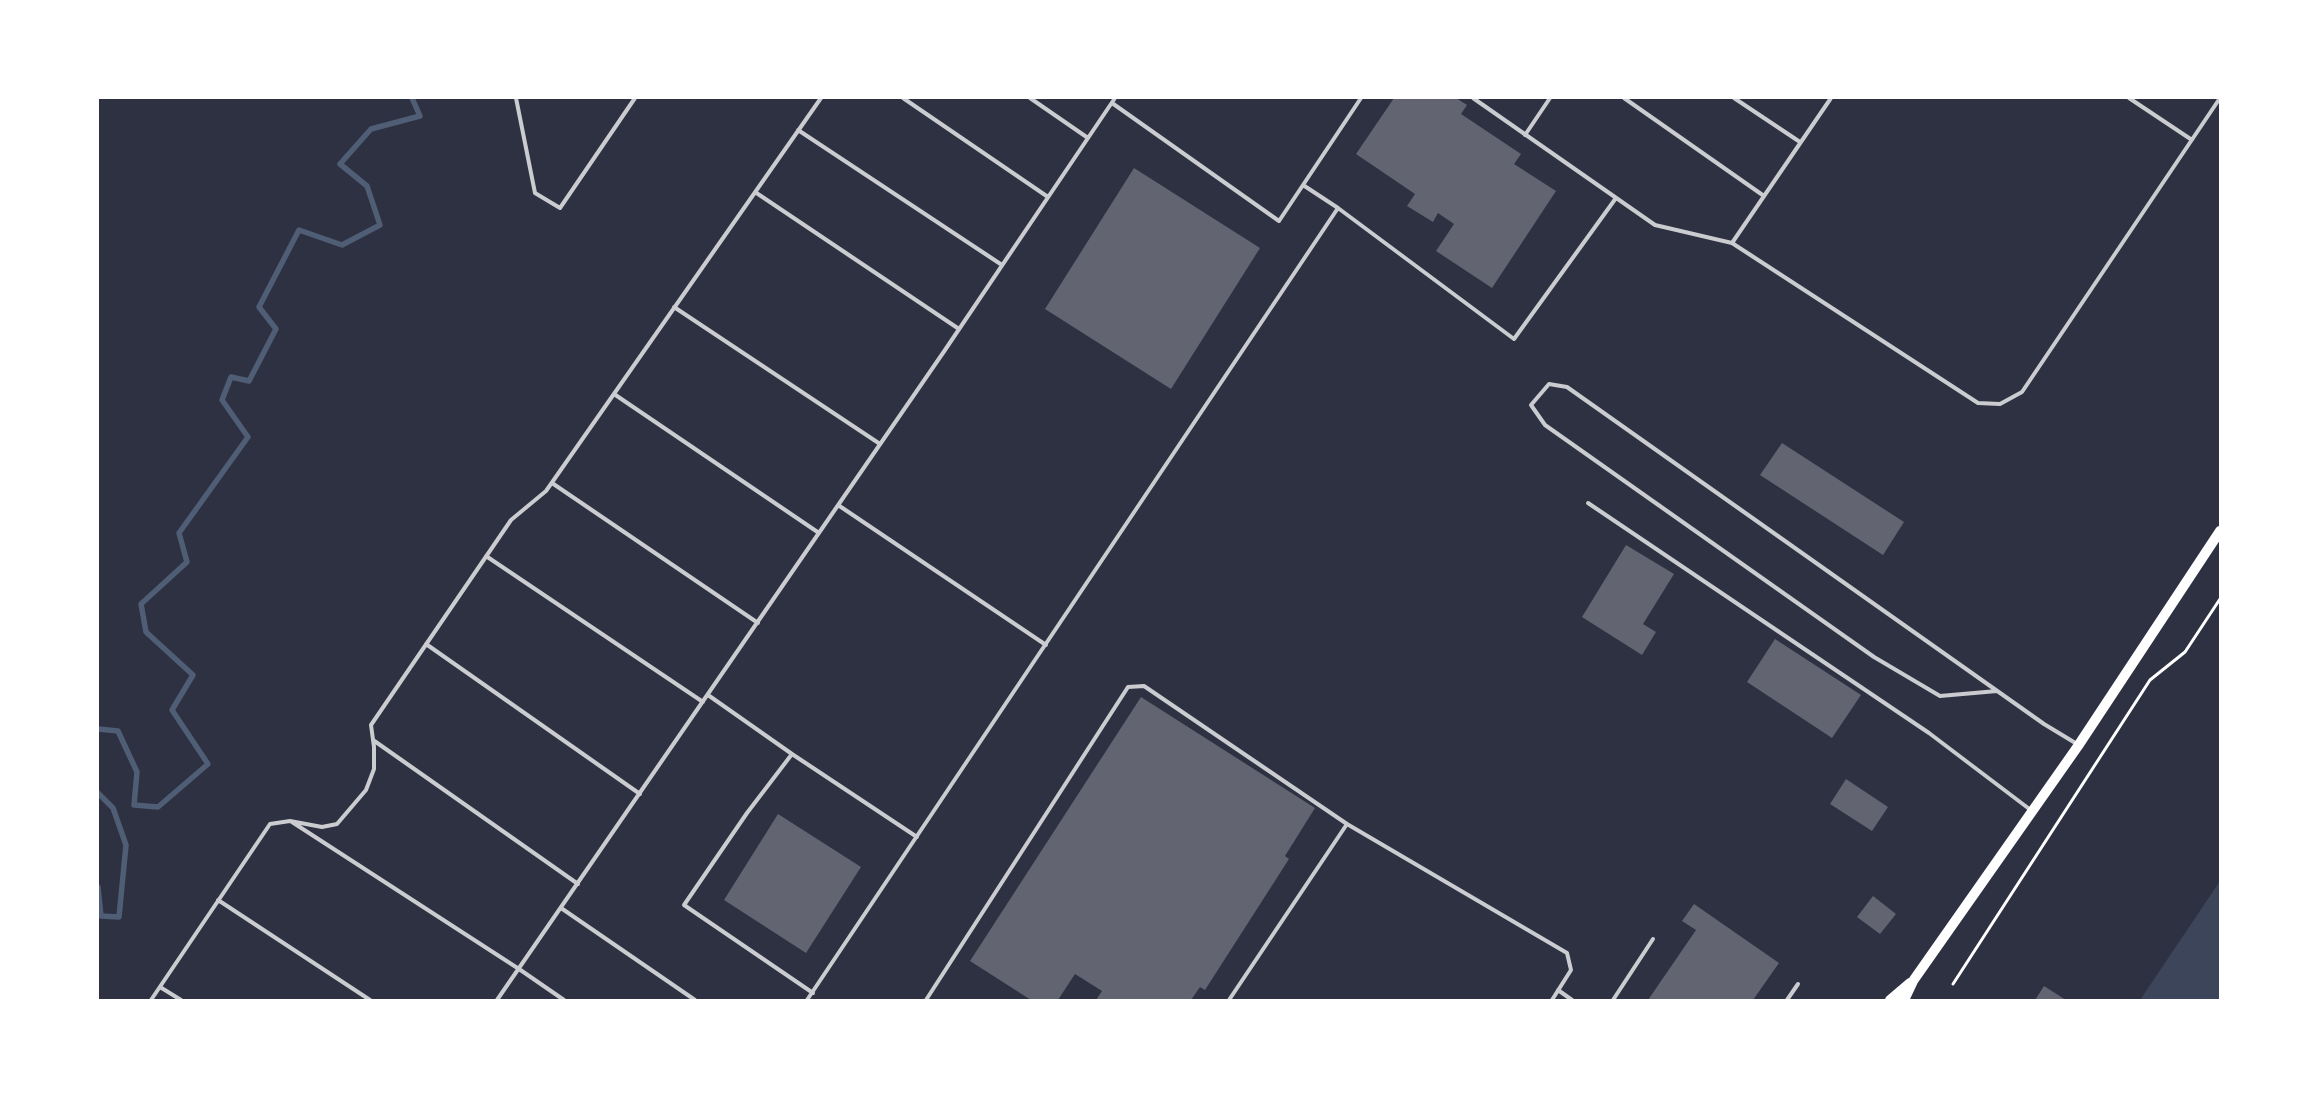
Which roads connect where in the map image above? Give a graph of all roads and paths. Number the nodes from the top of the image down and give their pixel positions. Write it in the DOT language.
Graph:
graph roads {
  1 [pos="516,98"];
  2 [pos="635,98"];
  3 [pos="821,98"];
  4 [pos="903,98"];
  5 [pos="1030,98"];
  6 [pos="1115,98"];
  7 [pos="1361,98"];
  8 [pos="1473,98"];
  9 [pos="1550,98"];
  10 [pos="1624,98"];
  11 [pos="1734,98"];
  12 [pos="1831,98"];
  13 [pos="2129,98"];
  14 [pos="2220,98"];
  15 [pos="1112,103"];
  16 [pos="798,130"];
  17 [pos="1525,134"];
  18 [pos="1088,138"];
  19 [pos="2192,140"];
  20 [pos="1800,142"];
  21 [pos="1303,185"];
  22 [pos="755,192"];
  23 [pos="1764,196"];
  24 [pos="1048,197"];
  25 [pos="1616,198"];
  26 [pos="1338,208"];
  27 [pos="1732,242"];
  28 [pos="1002,265"];
  29 [pos="674,307"];
  30 [pos="959,329"];
  31 [pos="614,394"];
  32 [pos="880,444"];
  33 [pos="552,483"];
  34 [pos="1588,502"];
  35 [pos="838,505"];
  36 [pos="2220,531"];
  37 [pos="819,533"];
  38 [pos="486,556"];
  39 [pos="2220,599"];
  40 [pos="758,623"];
  41 [pos="426,644"];
  42 [pos="1046,645"];
  43 [pos="1997,691"];
  44 [pos="708,695"];
  45 [pos="702,702"];
  46 [pos="373,739"];
  47 [pos="2078,746"];
  48 [pos="792,754"];
  49 [pos="640,794"];
  50 [pos="2032,811"];
  51 [pos="290,821"];
  52 [pos="1347,824"];
  53 [pos="917,837"];
  54 [pos="578,884"];
  55 [pos="218,900"];
  56 [pos="561,908"];
  57 [pos="1653,939"];
  58 [pos="519,969"];
  59 [pos="1913,981"];
  60 [pos="1798,984"];
  61 [pos="1953,984"];
  62 [pos="160,987"];
  63 [pos="1558,990"];
  64 [pos="813,993"];
  65 [pos="151,1000"];
  66 [pos="181,1000"];
  67 [pos="370,1000"];
  68 [pos="497,1000"];
  69 [pos="564,1000"];
  70 [pos="695,1000"];
  71 [pos="807,1000"];
  72 [pos="926,1000"];
  73 [pos="1229,1000"];
  74 [pos="1552,1000"];
  75 [pos="1572,1000"];
  76 [pos="1612,1000"];
  77 [pos="1787,1000"];
  78 [pos="1890,1000"];
  79 [pos="1904,1000"];
  1 -- 2 [label="lane"];
  3 -- 16 [label="lane"];
  4 -- 24 [label="lane"];
  5 -- 18 [label="lane"];
  6 -- 15 [label="lane"];
  7 -- 21 [label="lane"];
  8 -- 17 [label="lane"];
  9 -- 17 [label="lane"];
  10 -- 23 [label="lane"];
  11 -- 20 [label="lane"];
  12 -- 20 [label="lane"];
  13 -- 19 [label="lane"];
  14 -- 19 [label="lane"];
  15 -- 18 [label="lane"];
  15 -- 21 [label="lane"];
  16 -- 22 [label="lane"];
  16 -- 28 [label="lane"];
  17 -- 25 [label="lane"];
  18 -- 24 [label="lane"];
  19 -- 27 [label="lane"];
  20 -- 23 [label="lane"];
  21 -- 26 [label="lane"];
  22 -- 29 [label="lane"];
  22 -- 30 [label="lane"];
  23 -- 27 [label="lane"];
  24 -- 28 [label="lane"];
  25 -- 26 [label="lane"];
  25 -- 27 [label="lane"];
  26 -- 42 [label="lane"];
  28 -- 30 [label="lane"];
  29 -- 31 [label="lane"];
  29 -- 32 [label="lane"];
  30 -- 32 [label="lane"];
  31 -- 33 [label="lane"];
  31 -- 37 [label="lane"];
  32 -- 35 [label="lane"];
  33 -- 38 [label="lane"];
  33 -- 40 [label="lane"];
  34 -- 50 [label="lane"];
  35 -- 37 [label="lane"];
  35 -- 42 [label="lane"];
  36 -- 47 [label="main road"];
  37 -- 40 [label="lane"];
  38 -- 41 [label="lane"];
  38 -- 45 [label="lane"];
  39 -- 61 [label="path"];
  40 -- 44 [label="lane"];
  41 -- 46 [label="lane"];
  41 -- 49 [label="lane"];
  42 -- 53 [label="lane"];
  43 -- 43 [label="lane"];
  43 -- 47 [label="lane"];
  44 -- 45 [label="lane"];
  44 -- 48 [label="lane"];
  45 -- 49 [label="lane"];
  46 -- 51 [label="lane"];
  46 -- 54 [label="lane"];
  47 -- 50 [label="main road"];
  48 -- 53 [label="lane"];
  48 -- 64 [label="lane"];
  49 -- 54 [label="lane"];
  50 -- 59 [label="main road"];
  51 -- 55 [label="lane"];
  51 -- 58 [label="lane"];
  52 -- 63 [label="lane"];
  52 -- 72 [label="lane"];
  52 -- 73 [label="lane"];
  53 -- 64 [label="lane"];
  54 -- 56 [label="lane"];
  55 -- 62 [label="lane"];
  55 -- 67 [label="lane"];
  56 -- 58 [label="lane"];
  56 -- 70 [label="lane"];
  57 -- 76 [label="lane"];
  58 -- 68 [label="lane"];
  58 -- 69 [label="lane"];
  59 -- 78 [label="main road"];
  59 -- 79 [label="main road"];
  60 -- 77 [label="lane"];
  62 -- 65 [label="lane"];
  62 -- 66 [label="lane"];
  63 -- 74 [label="lane"];
  63 -- 75 [label="lane"];
  64 -- 71 [label="lane"];
}
